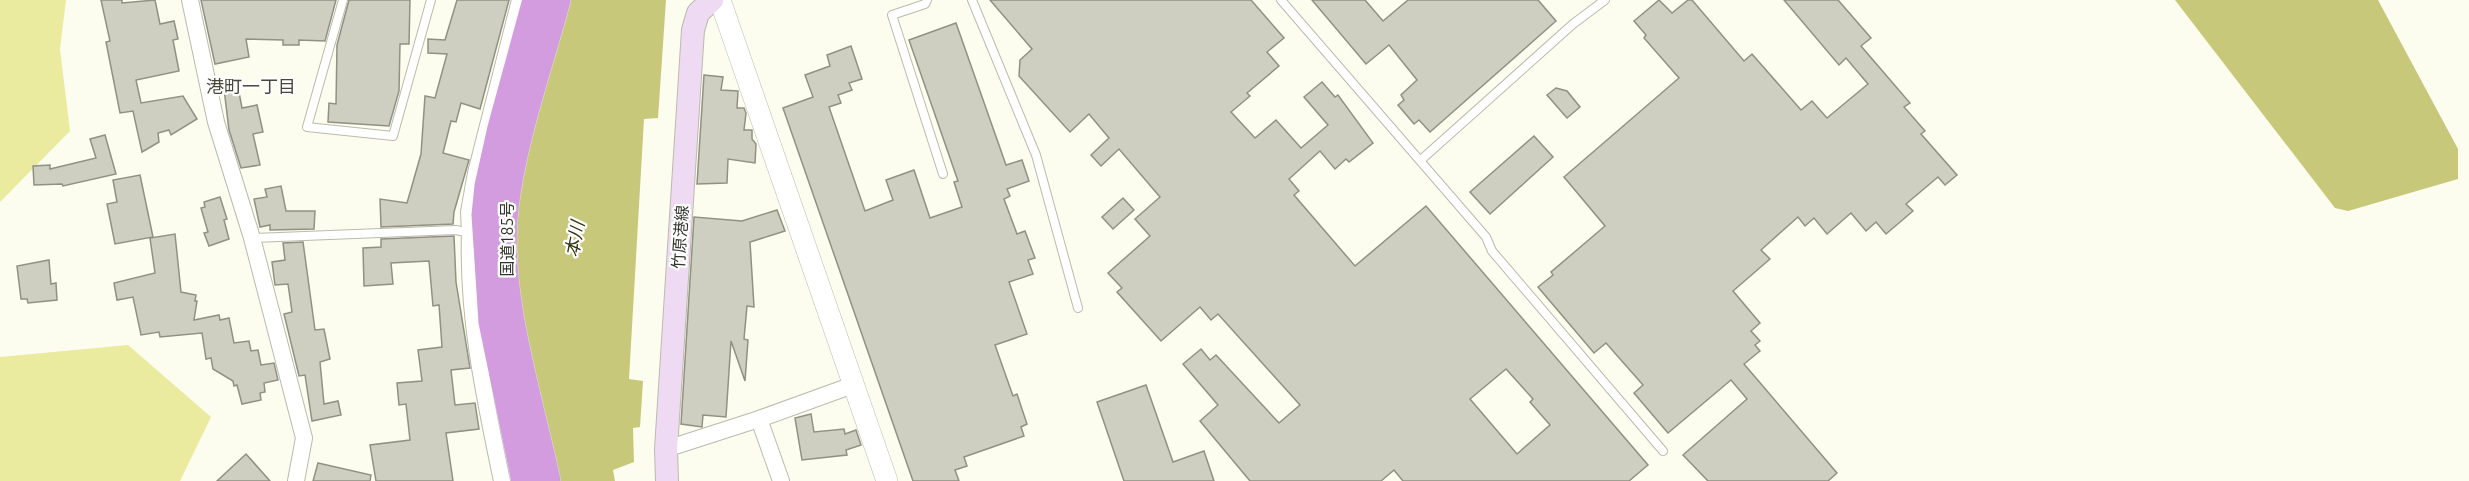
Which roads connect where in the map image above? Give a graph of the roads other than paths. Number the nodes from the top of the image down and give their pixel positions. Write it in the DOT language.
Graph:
graph roads {
  1 [pos="190,0"];
  2 [pos="343,0"];
  3 [pos="432,0"];
  4 [pos="520,0"];
  5 [pos="536,0"];
  6 [pos="557,0"];
  7 [pos="712,0"];
  8 [pos="720,0"];
  9 [pos="927,0"];
  10 [pos="972,0"];
  11 [pos="1281,0"];
  12 [pos="1605,0"];
  13 [pos="1422,159"];
  14 [pos="943,174"];
  15 [pos="484,231"];
  16 [pos="252,238"];
  17 [pos="1078,308"];
  18 [pos="853,385"];
  19 [pos="759,419"];
  20 [pos="666,448"];
  21 [pos="1663,451"];
  22 [pos="296,481"];
  23 [pos="502,481"];
  24 [pos="525,481"];
  25 [pos="547,481"];
  26 [pos="667,481"];
  27 [pos="781,481"];
  28 [pos="887,481"];
  1 -- 16 [label="street"];
  2 -- 3 [label="lane"];
  4 -- 15 [label="street"];
  5 -- 15 [label="highway, 国道185号"];
  6 -- 15 [label="highway, 国道185号"];
  7 -- 20 [label="main road, 竹原港線"];
  8 -- 18 [label="street"];
  9 -- 14 [label="lane"];
  10 -- 17 [label="lane"];
  11 -- 13 [label="lane"];
  12 -- 13 [label="lane"];
  13 -- 21 [label="lane"];
  15 -- 16 [label="lane"];
  15 -- 23 [label="street"];
  15 -- 24 [label="highway, 国道185号"];
  15 -- 25 [label="highway, 国道185号"];
  16 -- 22 [label="street"];
  18 -- 19 [label="street"];
  18 -- 28 [label="street"];
  19 -- 20 [label="street"];
  19 -- 27 [label="street"];
  20 -- 26 [label="main road, 竹原港線"];
}
